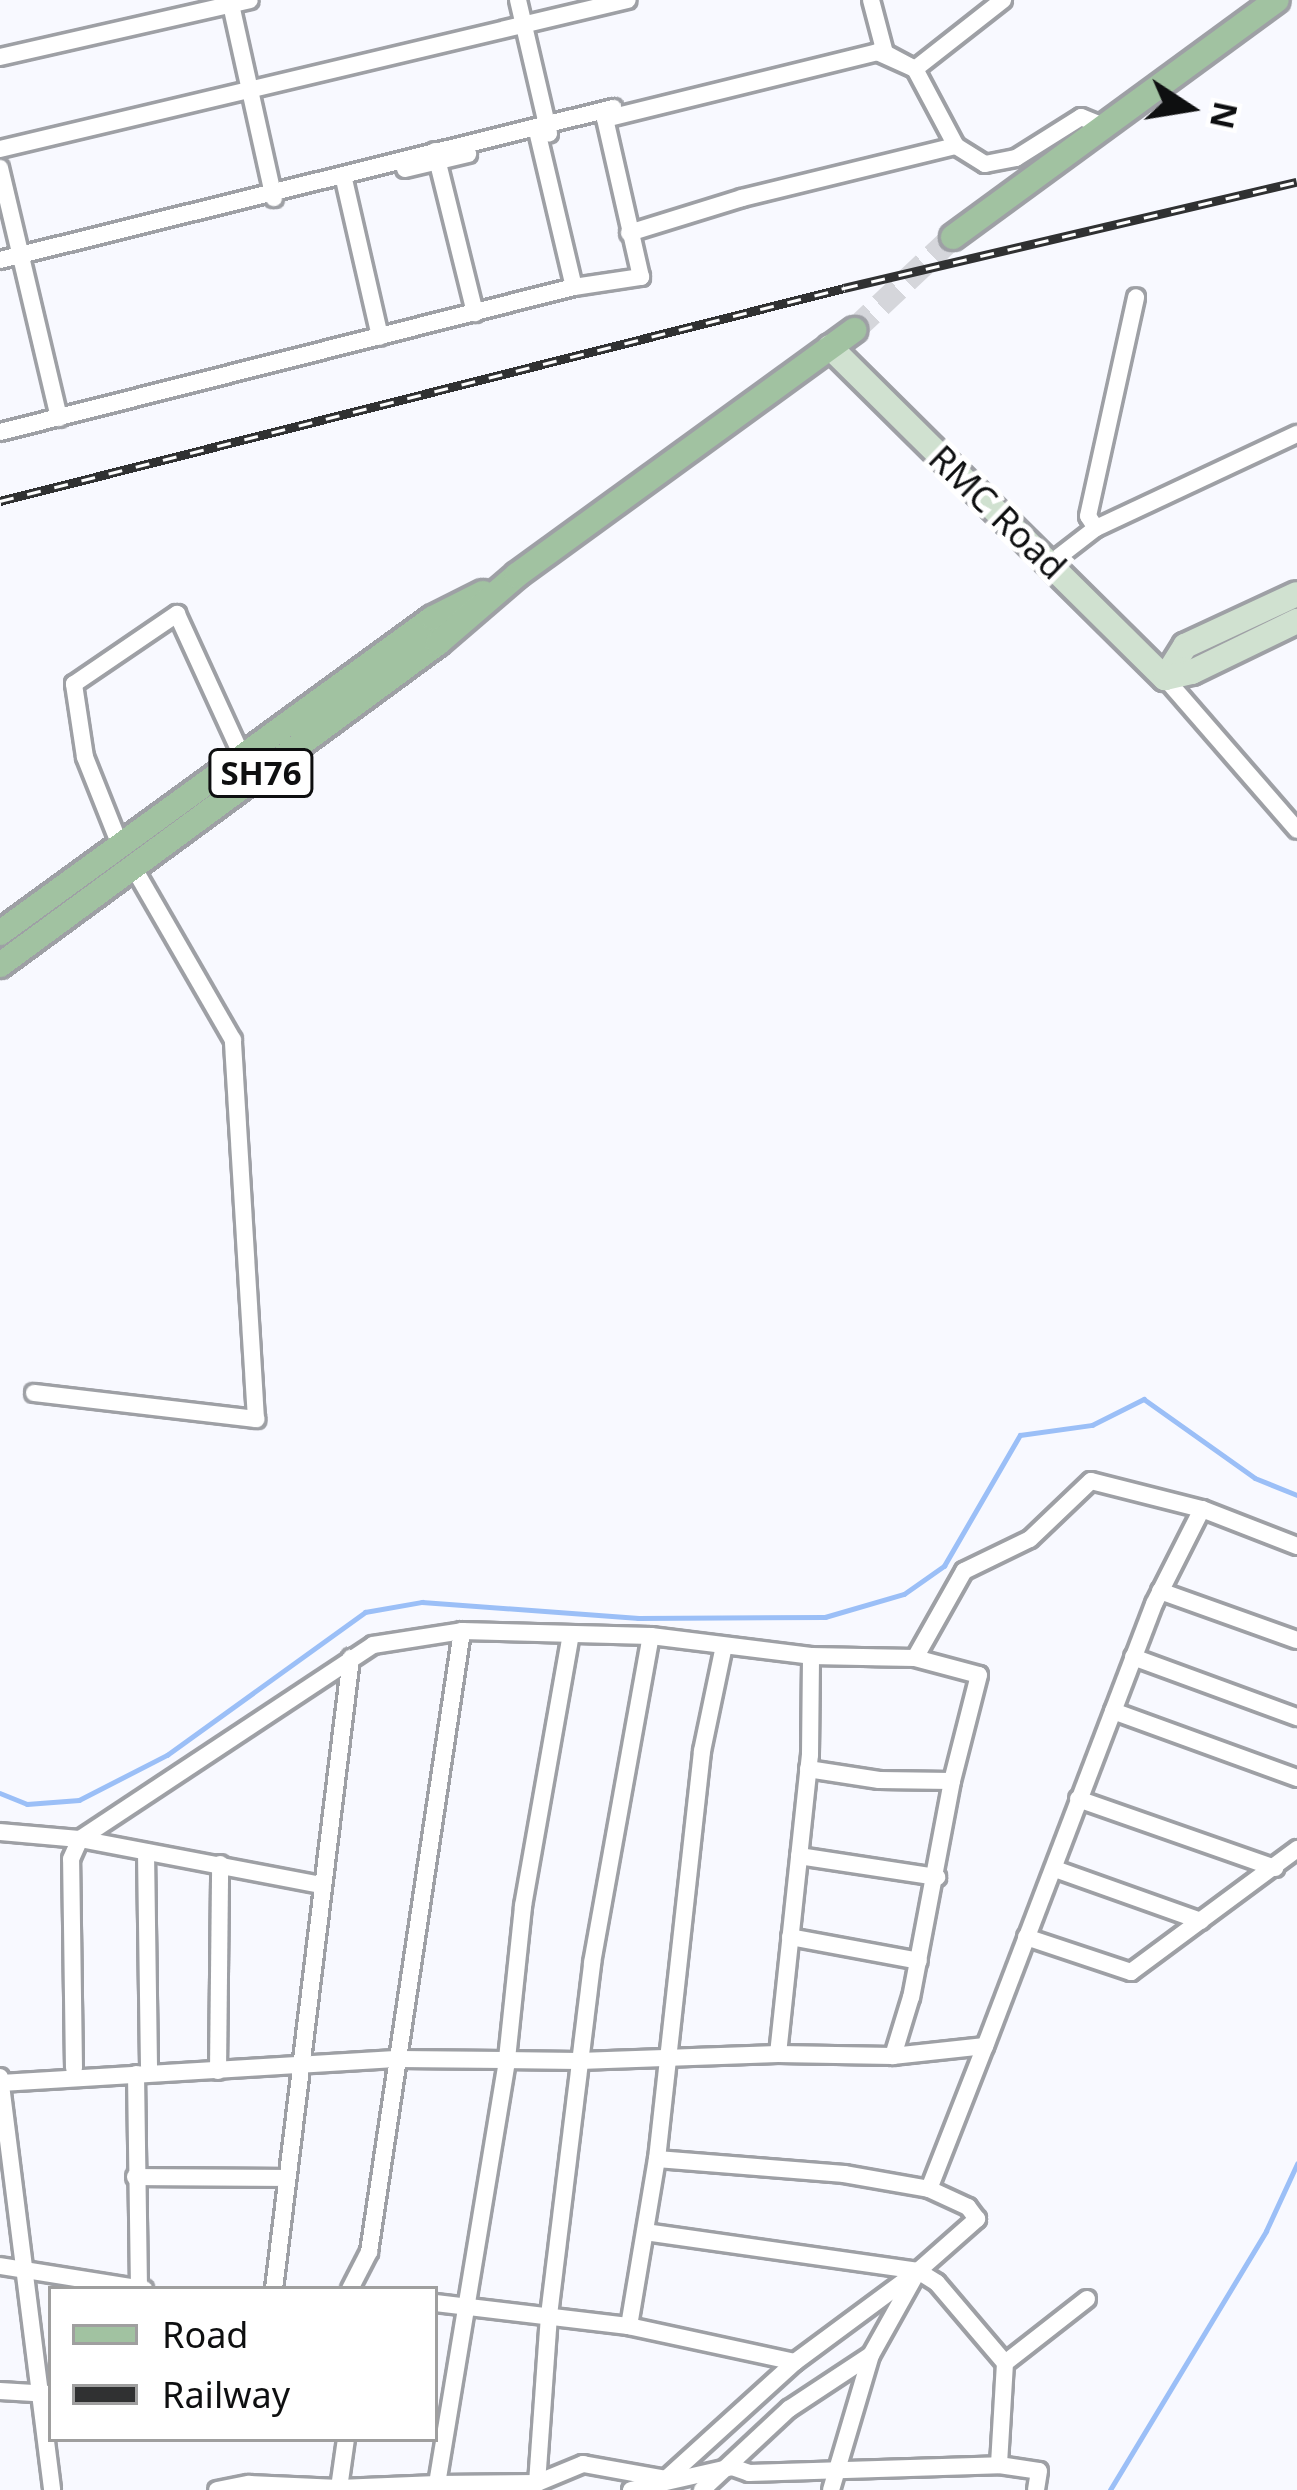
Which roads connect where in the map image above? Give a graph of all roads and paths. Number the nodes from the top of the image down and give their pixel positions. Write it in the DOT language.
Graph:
graph roads {
  1 [pos="518,0"];
  2 [pos="628,0"];
  3 [pos="871,0"];
  4 [pos="1003,0"];
  5 [pos="1277,0"];
  6 [pos="237,1"];
  7 [pos="1249,8"];
  8 [pos="524,26"];
  9 [pos="881,40"];
  10 [pos="0,57"];
  11 [pos="914,69"];
  12 [pos="250,90"];
  13 [pos="604,115"];
  14 [pos="1101,125"];
  15 [pos="545,131"];
  16 [pos="956,146"];
  17 [pos="0,149"];
  18 [pos="436,156"];
  19 [pos="1,178"];
  20 [pos="344,180"];
  21 [pos="274,197"];
  22 [pos="0,206"];
  23 [pos="629,233"];
  24 [pos="953,237"];
  25 [pos="12,262"];
  26 [pos="574,287"];
  27 [pos="1136,297"];
  28 [pos="476,313"];
  29 [pos="854,330"];
  30 [pos="380,337"];
  31 [pos="830,347"];
  32 [pos="59,418"];
  33 [pos="0,433"];
  34 [pos="1297,434"];
  35 [pos="1096,528"];
  36 [pos="1052,562"];
  37 [pos="517,575"];
  38 [pos="1297,594"];
  39 [pos="1297,621"];
  40 [pos="1165,678"];
  41 [pos="241,754"];
  42 [pos="1297,830"];
  43 [pos="136,849"];
  44 [pos="0,933"];
  45 [pos="0,965"];
  46 [pos="34,1393"];
  47 [pos="1202,1509"];
  48 [pos="1297,1546"];
  49 [pos="1160,1591"];
  50 [pos="462,1631"];
  51 [pos="571,1635"];
  52 [pos="651,1636"];
  53 [pos="1297,1640"];
  54 [pos="724,1646"];
  55 [pos="811,1656"];
  56 [pos="1133,1657"];
  57 [pos="351,1658"];
  58 [pos="915,1658"];
  59 [pos="1113,1711"];
  60 [pos="1297,1718"];
  61 [pos="808,1769"];
  62 [pos="1297,1778"];
  63 [pos="952,1780"];
  64 [pos="1078,1799"];
  65 [pos="0,1832"];
  66 [pos="80,1839"];
  67 [pos="1297,1849"];
  68 [pos="146,1852"];
  69 [pos="800,1856"];
  70 [pos="220,1864"];
  71 [pos="1275,1868"];
  72 [pos="1055,1869"];
  73 [pos="937,1877"];
  74 [pos="322,1885"];
  75 [pos="1201,1921"];
  76 [pos="790,1937"];
  77 [pos="1026,1937"];
  78 [pos="919,1961"];
  79 [pos="985,2046"];
  80 [pos="778,2054"];
  81 [pos="893,2056"];
  82 [pos="668,2058"];
  83 [pos="399,2059"];
  84 [pos="507,2059"];
  85 [pos="579,2061"];
  86 [pos="74,2068"];
  87 [pos="300,2068"];
  88 [pos="142,2070"];
  89 [pos="218,2071"];
  90 [pos="1,2091"];
  91 [pos="657,2158"];
  92 [pos="135,2177"];
  93 [pos="287,2178"];
  94 [pos="929,2189"];
  95 [pos="645,2233"];
  96 [pos="0,2266"];
  97 [pos="918,2271"];
  98 [pos="26,2272"];
  99 [pos="122,2286"];
  100 [pos="142,2286"];
  101 [pos="274,2286"];
  102 [pos="352,2286"];
  103 [pos="1087,2299"];
  104 [pos="438,2302"];
  105 [pos="463,2306"];
  106 [pos="549,2315"];
  107 [pos="629,2326"];
  108 [pos="871,2355"];
  109 [pos="795,2362"];
  110 [pos="1005,2363"];
  111 [pos="0,2391"];
  112 [pos="46,2394"];
  113 [pos="48,2426"];
  114 [pos="49,2442"];
  115 [pos="346,2442"];
  116 [pos="999,2465"];
  117 [pos="733,2467"];
  118 [pos="838,2471"];
  119 [pos="945,2471"];
  120 [pos="666,2479"];
  121 [pos="537,2483"];
  122 [pos="437,2484"];
  123 [pos="249,2487"];
  124 [pos="339,2488"];
  125 [pos="52,2490"];
  126 [pos="217,2490"];
  127 [pos="631,2490"];
  128 [pos="702,2490"];
  129 [pos="831,2490"];
  130 [pos="942,2490"];
  131 [pos="1036,2490"];
  1 -- 8 [label="street"];
  2 -- 8 [label="street"];
  3 -- 9 [label="street"];
  4 -- 11 [label="street"];
  5 -- 7 [label="main road"];
  6 -- 10 [label="street"];
  6 -- 12 [label="street"];
  7 -- 14 [label="main road"];
  8 -- 12 [label="street"];
  8 -- 15 [label="street"];
  9 -- 11 [label="street"];
  9 -- 13 [label="street"];
  11 -- 13 [label="street"];
  11 -- 16 [label="street"];
  12 -- 17 [label="street"];
  12 -- 21 [label="street"];
  13 -- 15 [label="street"];
  13 -- 23 [label="street"];
  14 -- 16 [label="street"];
  14 -- 24 [label="main road"];
  15 -- 18 [label="street"];
  15 -- 26 [label="street"];
  16 -- 23 [label="street"];
  18 -- 20 [label="street"];
  18 -- 28 [label="street"];
  19 -- 25 [label="street"];
  20 -- 21 [label="street"];
  20 -- 30 [label="street"];
  21 -- 25 [label="street"];
  22 -- 25 [label="street"];
  23 -- 26 [label="street"];
  25 -- 32 [label="street"];
  26 -- 28 [label="street"];
  27 -- 35 [label="street"];
  28 -- 30 [label="street"];
  29 -- 31 [label="main road, SH76"];
  30 -- 32 [label="street"];
  31 -- 36 [label="street, RMC Road"];
  31 -- 37 [label="main road, SH76"];
  32 -- 33 [label="street"];
  34 -- 35 [label="street"];
  35 -- 36 [label="street"];
  36 -- 40 [label="street, RMC Road"];
  37 -- 41 [label="main road"];
  37 -- 43 [label="main road, SH76"];
  38 -- 40 [label="street"];
  39 -- 40 [label="street"];
  40 -- 42 [label="street"];
  41 -- 43 [label="main road"];
  41 -- 43 [label="street"];
  43 -- 44 [label="main road"];
  43 -- 45 [label="main road, SH76"];
  43 -- 46 [label="street"];
  47 -- 48 [label="street"];
  47 -- 49 [label="street"];
  47 -- 58 [label="street"];
  49 -- 53 [label="street"];
  49 -- 56 [label="street"];
  50 -- 51 [label="street"];
  50 -- 57 [label="street"];
  50 -- 83 [label="street"];
  51 -- 52 [label="street"];
  51 -- 84 [label="street"];
  52 -- 54 [label="street"];
  52 -- 85 [label="street"];
  54 -- 55 [label="street"];
  54 -- 82 [label="street"];
  55 -- 58 [label="street"];
  55 -- 61 [label="street"];
  56 -- 59 [label="street"];
  56 -- 60 [label="street"];
  57 -- 66 [label="street"];
  57 -- 74 [label="street"];
  58 -- 63 [label="street"];
  59 -- 62 [label="street"];
  59 -- 64 [label="street"];
  61 -- 63 [label="street"];
  61 -- 69 [label="street"];
  63 -- 73 [label="street"];
  64 -- 71 [label="street"];
  64 -- 72 [label="street"];
  65 -- 66 [label="street"];
  66 -- 68 [label="street"];
  66 -- 86 [label="street"];
  67 -- 71 [label="street"];
  68 -- 70 [label="street"];
  68 -- 88 [label="street"];
  69 -- 73 [label="street"];
  69 -- 76 [label="street"];
  70 -- 74 [label="street"];
  70 -- 89 [label="street"];
  71 -- 75 [label="street"];
  72 -- 75 [label="street"];
  72 -- 77 [label="street"];
  73 -- 78 [label="street"];
  74 -- 87 [label="street"];
  75 -- 77 [label="street"];
  76 -- 78 [label="street"];
  76 -- 80 [label="street"];
  77 -- 79 [label="street"];
  78 -- 81 [label="street"];
  79 -- 81 [label="street"];
  79 -- 94 [label="street"];
  80 -- 81 [label="street"];
  80 -- 82 [label="street"];
  82 -- 85 [label="street"];
  82 -- 91 [label="street"];
  83 -- 84 [label="street"];
  83 -- 87 [label="street"];
  83 -- 102 [label="street"];
  84 -- 85 [label="street"];
  84 -- 105 [label="street"];
  85 -- 106 [label="street"];
  87 -- 89 [label="street"];
  87 -- 93 [label="street"];
  88 -- 89 [label="street"];
  88 -- 90 [label="street"];
  88 -- 92 [label="street"];
  90 -- 98 [label="street"];
  91 -- 94 [label="street"];
  91 -- 95 [label="street"];
  92 -- 93 [label="street"];
  92 -- 100 [label="street"];
  93 -- 101 [label="street"];
  94 -- 97 [label="street"];
  95 -- 97 [label="street"];
  95 -- 107 [label="street"];
  96 -- 98 [label="street"];
  97 -- 108 [label="street"];
  97 -- 109 [label="street"];
  97 -- 110 [label="street"];
  98 -- 99 [label="street"];
  98 -- 112 [label="street"];
  103 -- 110 [label="street"];
  104 -- 105 [label="street"];
  105 -- 106 [label="street"];
  105 -- 122 [label="street"];
  106 -- 107 [label="street"];
  106 -- 121 [label="street"];
  107 -- 109 [label="street"];
  108 -- 117 [label="street"];
  108 -- 118 [label="street"];
  109 -- 120 [label="street"];
  110 -- 116 [label="street"];
  111 -- 112 [label="street"];
  112 -- 113 [label="street"];
  114 -- 125 [label="street"];
  115 -- 124 [label="street"];
  116 -- 119 [label="street"];
  116 -- 131 [label="street"];
  117 -- 118 [label="street"];
  117 -- 120 [label="street"];
  117 -- 128 [label="street"];
  118 -- 119 [label="street"];
  118 -- 129 [label="street"];
  119 -- 130 [label="street"];
  120 -- 121 [label="street"];
  120 -- 127 [label="street"];
  121 -- 122 [label="street"];
  122 -- 124 [label="street"];
  123 -- 124 [label="street"];
  123 -- 126 [label="street"];
}
